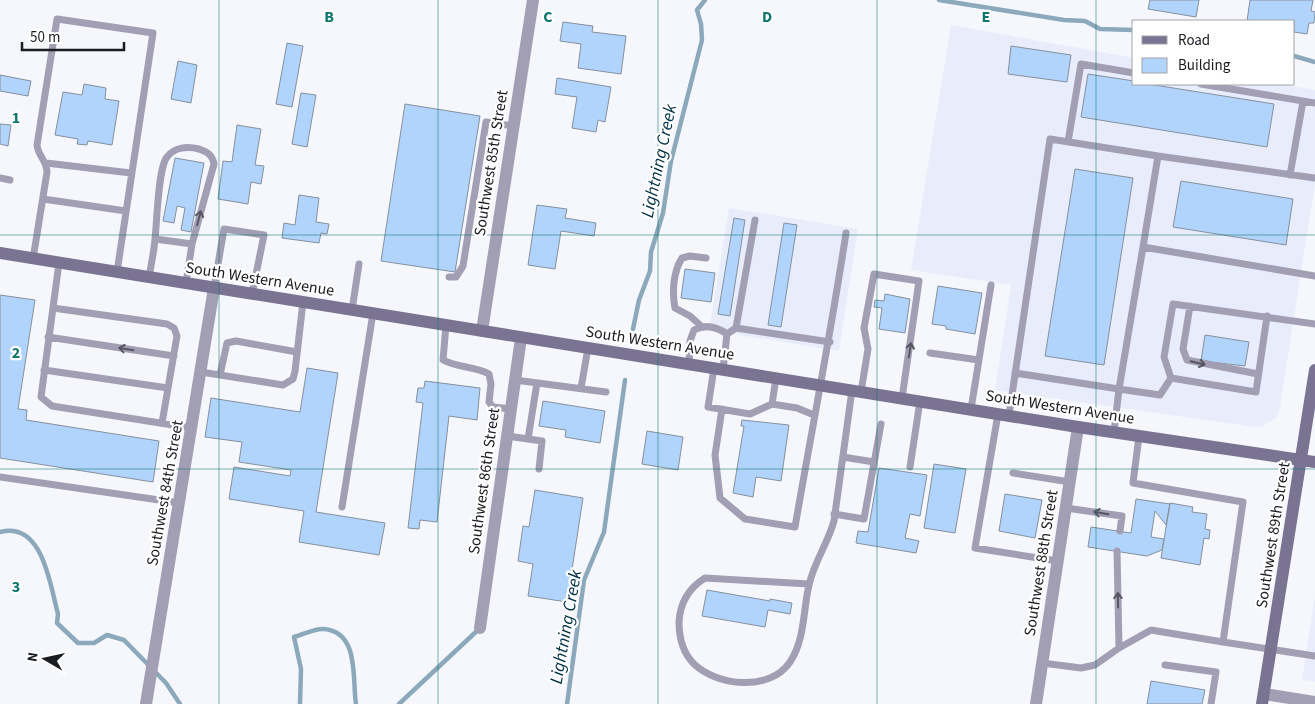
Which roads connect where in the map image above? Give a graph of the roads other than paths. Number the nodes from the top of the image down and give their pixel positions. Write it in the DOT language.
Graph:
graph roads {
  1 [pos="533,0"];
  2 [pos="1132,72"];
  3 [pos="1207,85"];
  4 [pos="1303,101"];
  5 [pos="1315,103"];
  6 [pos="514,126"];
  7 [pos="1068,142"];
  8 [pos="1158,156"];
  9 [pos="46,163"];
  10 [pos="132,173"];
  11 [pos="1290,175"];
  12 [pos="0,178"];
  13 [pos="1315,178"];
  14 [pos="10,180"];
  15 [pos="43,199"];
  16 [pos="126,211"];
  17 [pos="755,220"];
  18 [pos="846,233"];
  19 [pos="155,239"];
  20 [pos="192,244"];
  21 [pos="1143,247"];
  22 [pos="0,253"];
  23 [pos="706,258"];
  24 [pos="33,259"];
  25 [pos="60,263"];
  26 [pos="359,264"];
  27 [pos="117,272"];
  28 [pos="1315,276"];
  29 [pos="149,277"];
  30 [pos="449,277"];
  31 [pos="186,283"];
  32 [pos="991,285"];
  33 [pos="214,288"];
  34 [pos="252,294"];
  35 [pos="303,302"];
  36 [pos="1190,306"];
  37 [pos="53,308"];
  38 [pos="352,310"];
  39 [pos="373,313"];
  40 [pos="1267,316"];
  41 [pos="1315,324"];
  42 [pos="446,325"];
  43 [pos="701,326"];
  44 [pos="736,328"];
  45 [pos="482,331"];
  46 [pos="728,334"];
  47 [pos="48,337"];
  48 [pos="521,338"];
  49 [pos="830,342"];
  50 [pos="588,348"];
  51 [pos="297,352"];
  52 [pos="930,353"];
  53 [pos="174,356"];
  54 [pos="979,360"];
  55 [pos="689,364"];
  56 [pos="719,369"];
  57 [pos="44,370"];
  58 [pos="1315,370"];
  59 [pos="201,372"];
  60 [pos="1015,372"];
  61 [pos="1258,374"];
  62 [pos="220,375"];
  63 [pos="776,378"];
  64 [pos="1171,378"];
  65 [pos="515,380"];
  66 [pos="537,383"];
  67 [pos="819,385"];
  68 [pos="168,388"];
  69 [pos="581,388"];
  70 [pos="1119,389"];
  71 [pos="857,391"];
  72 [pos="606,392"];
  73 [pos="902,398"];
  74 [pos="920,401"];
  75 [pos="772,404"];
  76 [pos="511,409"];
  77 [pos="722,409"];
  78 [pos="971,409"];
  79 [pos="1004,414"];
  80 [pos="814,415"];
  81 [pos="162,423"];
  82 [pos="881,424"];
  83 [pos="1078,426"];
  84 [pos="193,428"];
  85 [pos="1114,432"];
  86 [pos="507,436"];
  87 [pos="1139,436"];
  88 [pos="528,439"];
  89 [pos="843,457"];
  90 [pos="1301,460"];
  91 [pos="874,462"];
  92 [pos="1315,462"];
  93 [pos="910,467"];
  94 [pos="539,469"];
  95 [pos="1013,473"];
  96 [pos="0,477"];
  97 [pos="1070,482"];
  98 [pos="180,503"];
  99 [pos="342,507"];
  100 [pos="1066,508"];
  101 [pos="834,514"];
  102 [pos="1120,531"];
  103 [pos="1117,551"];
  104 [pos="1057,561"];
  105 [pos="809,584"];
  106 [pos="480,628"];
  107 [pos="1223,642"];
  108 [pos="1119,648"];
  109 [pos="1271,648"];
  110 [pos="1315,656"];
  111 [pos="1042,663"];
  112 [pos="1165,665"];
  113 [pos="1263,699"];
  114 [pos="1315,702"];
  115 [pos="146,704"];
  116 [pos="1036,704"];
  117 [pos="1211,704"];
  1 -- 6 [label="street, Southwest 85th Street"];
  2 -- 7 [label="lane"];
  3 -- 4 [label="lane"];
  4 -- 5 [label="lane"];
  4 -- 11 [label="lane"];
  6 -- 30 [label="lane"];
  6 -- 45 [label="street, Southwest 85th Street"];
  7 -- 8 [label="lane"];
  7 -- 60 [label="lane"];
  8 -- 11 [label="lane"];
  8 -- 21 [label="lane"];
  9 -- 10 [label="lane"];
  9 -- 10 [label="lane"];
  9 -- 15 [label="lane"];
  10 -- 16 [label="lane"];
  11 -- 13 [label="lane"];
  12 -- 14 [label="lane"];
  15 -- 16 [label="lane"];
  15 -- 24 [label="lane"];
  16 -- 27 [label="lane"];
  17 -- 44 [label="lane"];
  18 -- 49 [label="lane"];
  19 -- 20 [label="lane"];
  20 -- 19 [label="lane, one-way"];
  19 -- 29 [label="lane"];
  20 -- 31 [label="lane"];
  21 -- 28 [label="lane"];
  21 -- 70 [label="lane"];
  22 -- 24 [label="main road, South Western Avenue"];
  23 -- 43 [label="lane"];
  24 -- 25 [label="main road, South Western Avenue"];
  25 -- 27 [label="main road, South Western Avenue"];
  25 -- 37 [label="lane"];
  26 -- 38 [label="lane"];
  27 -- 29 [label="main road, South Western Avenue"];
  29 -- 31 [label="main road, South Western Avenue"];
  31 -- 33 [label="main road, South Western Avenue"];
  32 -- 54 [label="lane"];
  33 -- 34 [label="main road, South Western Avenue"];
  33 -- 34 [label="lane"];
  33 -- 59 [label="street, Southwest 84th Street"];
  34 -- 35 [label="main road, South Western Avenue"];
  35 -- 38 [label="main road, South Western Avenue"];
  35 -- 51 [label="lane"];
  36 -- 40 [label="lane"];
  36 -- 61 [label="lane, one-way"];
  36 -- 64 [label="lane"];
  37 -- 47 [label="lane"];
  37 -- 53 [label="lane"];
  38 -- 39 [label="main road, South Western Avenue"];
  39 -- 42 [label="main road, South Western Avenue"];
  39 -- 99 [label="lane"];
  40 -- 41 [label="lane"];
  40 -- 61 [label="lane"];
  42 -- 45 [label="main road, South Western Avenue"];
  42 -- 76 [label="lane"];
  43 -- 46 [label="lane"];
  43 -- 55 [label="lane"];
  44 -- 46 [label="lane"];
  44 -- 49 [label="lane"];
  45 -- 48 [label="main road, South Western Avenue"];
  46 -- 56 [label="lane"];
  53 -- 47 [label="lane, one-way"];
  47 -- 57 [label="lane"];
  48 -- 50 [label="main road, South Western Avenue"];
  48 -- 65 [label="street, Southwest 86th Street"];
  49 -- 67 [label="lane"];
  50 -- 55 [label="main road, South Western Avenue"];
  50 -- 69 [label="lane"];
  51 -- 62 [label="lane"];
  51 -- 62 [label="lane"];
  52 -- 54 [label="lane"];
  53 -- 68 [label="lane"];
  54 -- 78 [label="lane"];
  55 -- 56 [label="main road, South Western Avenue"];
  56 -- 63 [label="main road, South Western Avenue"];
  56 -- 77 [label="lane"];
  57 -- 68 [label="lane"];
  57 -- 81 [label="lane"];
  58 -- 90 [label="main road, Southwest 89th Street"];
  59 -- 62 [label="lane"];
  59 -- 84 [label="street, Southwest 84th Street"];
  60 -- 70 [label="lane"];
  60 -- 79 [label="lane"];
  61 -- 64 [label="lane"];
  63 -- 67 [label="main road, South Western Avenue"];
  63 -- 75 [label="lane"];
  64 -- 70 [label="lane"];
  65 -- 66 [label="lane"];
  65 -- 76 [label="street, Southwest 86th Street"];
  66 -- 69 [label="lane"];
  66 -- 88 [label="lane"];
  67 -- 71 [label="main road, South Western Avenue"];
  67 -- 80 [label="lane"];
  68 -- 81 [label="lane"];
  69 -- 72 [label="lane"];
  70 -- 85 [label="lane"];
  71 -- 73 [label="main road, South Western Avenue"];
  73 -- 71 [label="lane, one-way"];
  71 -- 89 [label="lane"];
  73 -- 74 [label="main road, South Western Avenue"];
  74 -- 78 [label="main road, South Western Avenue"];
  74 -- 93 [label="lane"];
  75 -- 77 [label="lane"];
  75 -- 80 [label="lane"];
  76 -- 86 [label="street, Southwest 86th Street"];
  77 -- 80 [label="lane"];
  78 -- 79 [label="main road, South Western Avenue"];
  79 -- 83 [label="main road, South Western Avenue"];
  79 -- 104 [label="lane"];
  81 -- 84 [label="lane"];
  82 -- 91 [label="lane"];
  83 -- 85 [label="main road, South Western Avenue"];
  83 -- 97 [label="street, Southwest 88th Street"];
  84 -- 98 [label="street, Southwest 84th Street"];
  85 -- 87 [label="main road, South Western Avenue"];
  86 -- 88 [label="lane"];
  86 -- 106 [label="street, Southwest 86th Street"];
  87 -- 90 [label="main road, South Western Avenue"];
  87 -- 107 [label="lane"];
  88 -- 94 [label="lane"];
  89 -- 91 [label="lane"];
  89 -- 101 [label="lane"];
  90 -- 92 [label="main road, South Western Avenue"];
  90 -- 109 [label="main road, Southwest 89th Street"];
  91 -- 101 [label="lane"];
  95 -- 97 [label="lane"];
  96 -- 98 [label="lane"];
  97 -- 100 [label="street, Southwest 88th Street"];
  98 -- 115 [label="street, Southwest 84th Street"];
  102 -- 100 [label="lane, one-way"];
  100 -- 104 [label="street, Southwest 88th Street"];
  101 -- 105 [label="lane"];
  108 -- 103 [label="lane, one-way"];
  104 -- 111 [label="street, Southwest 88th Street"];
  105 -- 105 [label="lane"];
  107 -- 108 [label="lane"];
  107 -- 109 [label="lane"];
  108 -- 111 [label="lane"];
  109 -- 110 [label="lane"];
  109 -- 113 [label="main road, Southwest 89th Street"];
  111 -- 116 [label="street, Southwest 88th Street"];
  112 -- 117 [label="lane"];
  113 -- 114 [label="street"];
}
